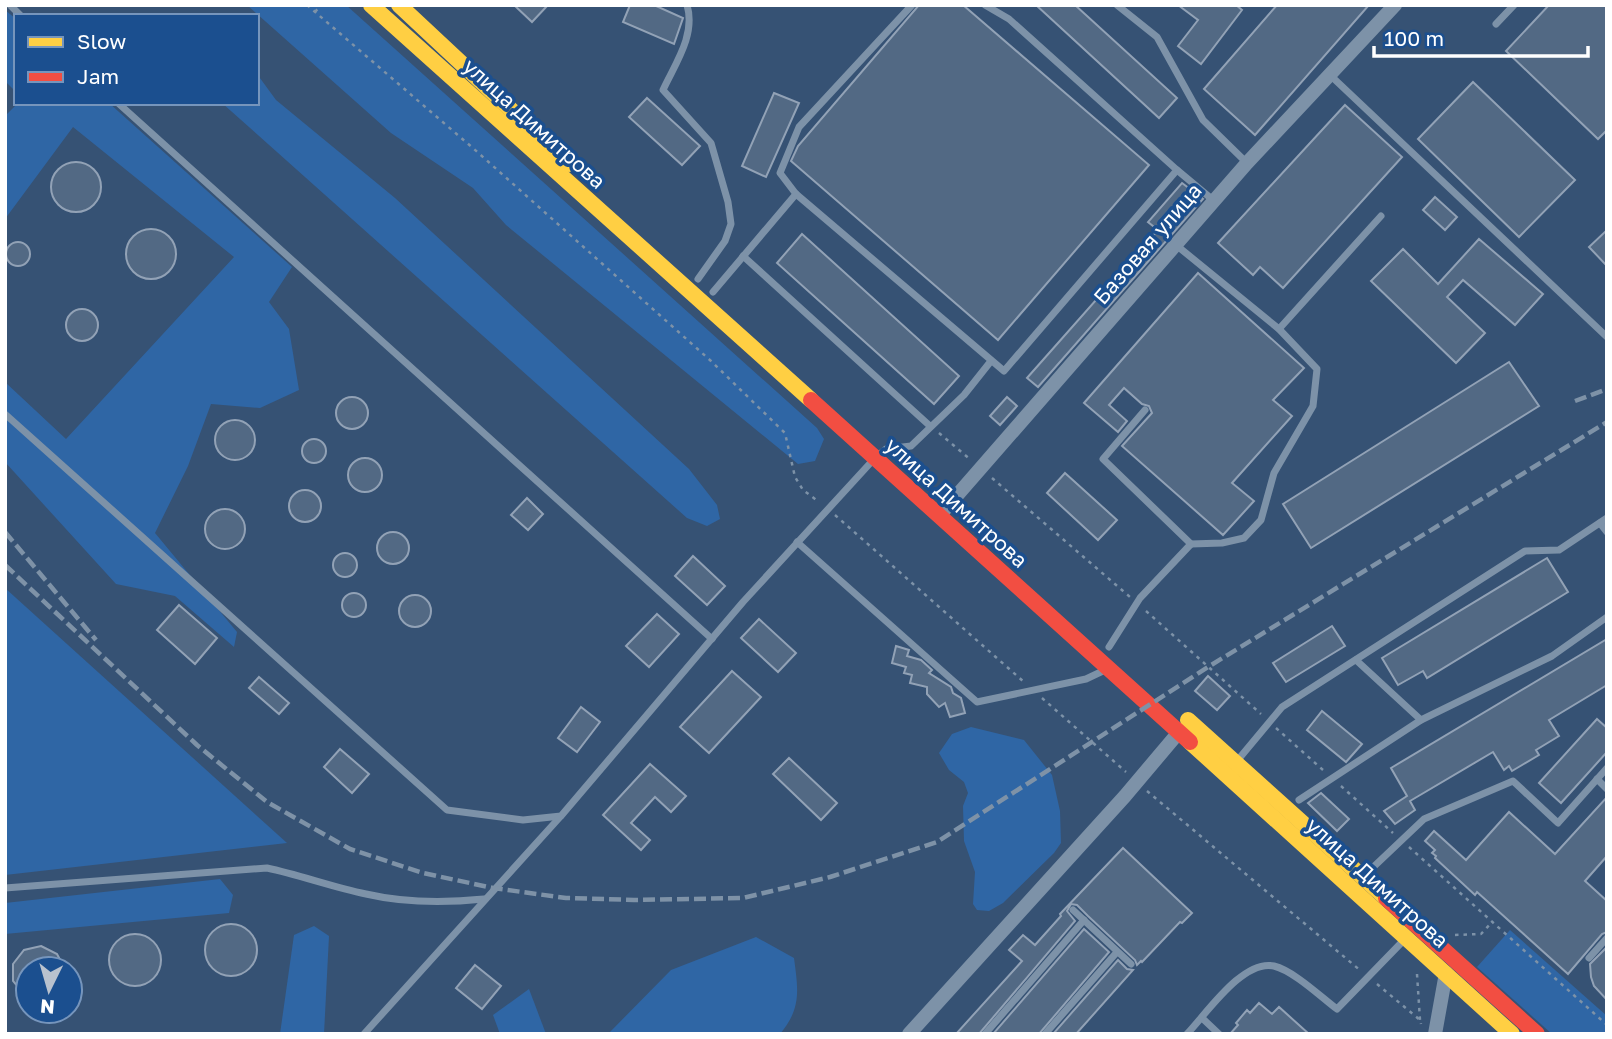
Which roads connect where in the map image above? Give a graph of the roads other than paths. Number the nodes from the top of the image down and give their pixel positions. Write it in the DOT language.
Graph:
graph roads {
  1 [pos="371,5"];
  2 [pos="399,5"];
  3 [pos="687,5"];
  4 [pos="912,5"];
  5 [pos="985,5"];
  6 [pos="1117,5"];
  7 [pos="1395,5"];
  8 [pos="1514,5"];
  9 [pos="1496,24"];
  10 [pos="1330,75"];
  11 [pos="120,105"];
  12 [pos="1247,163"];
  13 [pos="1177,170"];
  14 [pos="796,194"];
  15 [pos="1213,200"];
  16 [pos="1381,216"];
  17 [pos="1175,244"];
  18 [pos="743,257"];
  19 [pos="698,279"];
  20 [pos="713,292"];
  21 [pos="1279,329"];
  22 [pos="1607,337"];
  23 [pos="991,361"];
  24 [pos="1145,410"];
  25 [pos="5,414"];
  26 [pos="930,426"];
  27 [pos="880,454"];
  28 [pos="944,510"];
  29 [pos="1603,520"];
  30 [pos="1607,532"];
  31 [pos="797,542"];
  32 [pos="1191,544"];
  33 [pos="1069,611"];
  34 [pos="1607,617"];
  35 [pos="712,639"];
  36 [pos="1104,643"];
  37 [pos="1356,660"];
  38 [pos="1109,668"];
  39 [pos="1421,720"];
  40 [pos="1179,732"];
  41 [pos="1236,762"];
  42 [pos="1607,768"];
  43 [pos="1597,779"];
  44 [pos="1607,789"];
  45 [pos="1299,800"];
  46 [pos="561,816"];
  47 [pos="1363,877"];
  48 [pos="5,888"];
  49 [pos="484,899"];
  50 [pos="1073,910"];
  51 [pos="1084,920"];
  52 [pos="1406,938"];
  53 [pos="1607,938"];
  54 [pos="1118,952"];
  55 [pos="1589,958"];
  56 [pos="1455,959"];
  57 [pos="1130,964"];
  58 [pos="1446,974"];
  59 [pos="1202,1018"];
  60 [pos="1429,1030"];
  61 [pos="364,1034"];
  62 [pos="909,1034"];
  63 [pos="985,1034"];
  64 [pos="1045,1034"];
  65 [pos="1188,1034"];
  66 [pos="1219,1034"];
  67 [pos="1512,1034"];
  68 [pos="1537,1034"];
  1 -- 27 [label="main road, улица Димитрова"];
  2 -- 19 [label="main road, улица Димитрова"];
  3 -- 19 [label="lane"];
  4 -- 14 [label="lane"];
  5 -- 13 [label="lane"];
  6 -- 12 [label="lane"];
  7 -- 10 [label="street, Базовая улица"];
  8 -- 9 [label="lane"];
  10 -- 12 [label="street, Базовая улица"];
  10 -- 22 [label="lane"];
  11 -- 35 [label="lane"];
  12 -- 15 [label="street, Базовая улица"];
  13 -- 15 [label="lane"];
  13 -- 23 [label="lane"];
  14 -- 18 [label="lane"];
  14 -- 23 [label="lane"];
  15 -- 17 [label="street, Базовая улица"];
  16 -- 21 [label="lane"];
  17 -- 21 [label="lane"];
  17 -- 28 [label="street, Базовая улица"];
  18 -- 20 [label="lane"];
  18 -- 26 [label="lane"];
  19 -- 20 [label="main road, улица Димитрова"];
  20 -- 27 [label="main road, улица Димитрова"];
  21 -- 32 [label="lane"];
  23 -- 26 [label="lane"];
  24 -- 32 [label="lane"];
  25 -- 46 [label="lane"];
  26 -- 27 [label="lane"];
  27 -- 28 [label="main road, улица Димитрова"];
  27 -- 31 [label="lane"];
  28 -- 33 [label="main road, улица Димитрова"];
  28 -- 38 [label="main road, улица Димитрова"];
  29 -- 30 [label="lane"];
  29 -- 37 [label="lane"];
  31 -- 35 [label="lane"];
  31 -- 38 [label="lane"];
  32 -- 36 [label="lane"];
  34 -- 39 [label="lane"];
  35 -- 46 [label="lane"];
  36 -- 41 [label="main road, улица Димитрова"];
  37 -- 39 [label="lane"];
  37 -- 41 [label="lane"];
  38 -- 40 [label="main road, улица Димитрова"];
  39 -- 45 [label="lane"];
  40 -- 52 [label="main road, улица Димитрова"];
  40 -- 62 [label="street"];
  41 -- 47 [label="main road, улица Димитрова"];
  42 -- 43 [label="lane"];
  43 -- 44 [label="lane"];
  43 -- 47 [label="lane"];
  46 -- 49 [label="lane"];
  47 -- 56 [label="main road, улица Димитрова"];
  48 -- 49 [label="lane"];
  49 -- 61 [label="lane"];
  50 -- 51 [label="lane"];
  51 -- 54 [label="lane"];
  51 -- 63 [label="lane"];
  52 -- 58 [label="main road, улица Димитрова"];
  52 -- 59 [label="lane"];
  53 -- 55 [label="lane"];
  54 -- 57 [label="lane"];
  54 -- 64 [label="lane"];
  56 -- 58 [label="main road"];
  56 -- 68 [label="main road, улица Димитрова"];
  58 -- 60 [label="street"];
  58 -- 67 [label="main road, улица Димитрова"];
  59 -- 65 [label="lane"];
  59 -- 66 [label="lane"];
}
